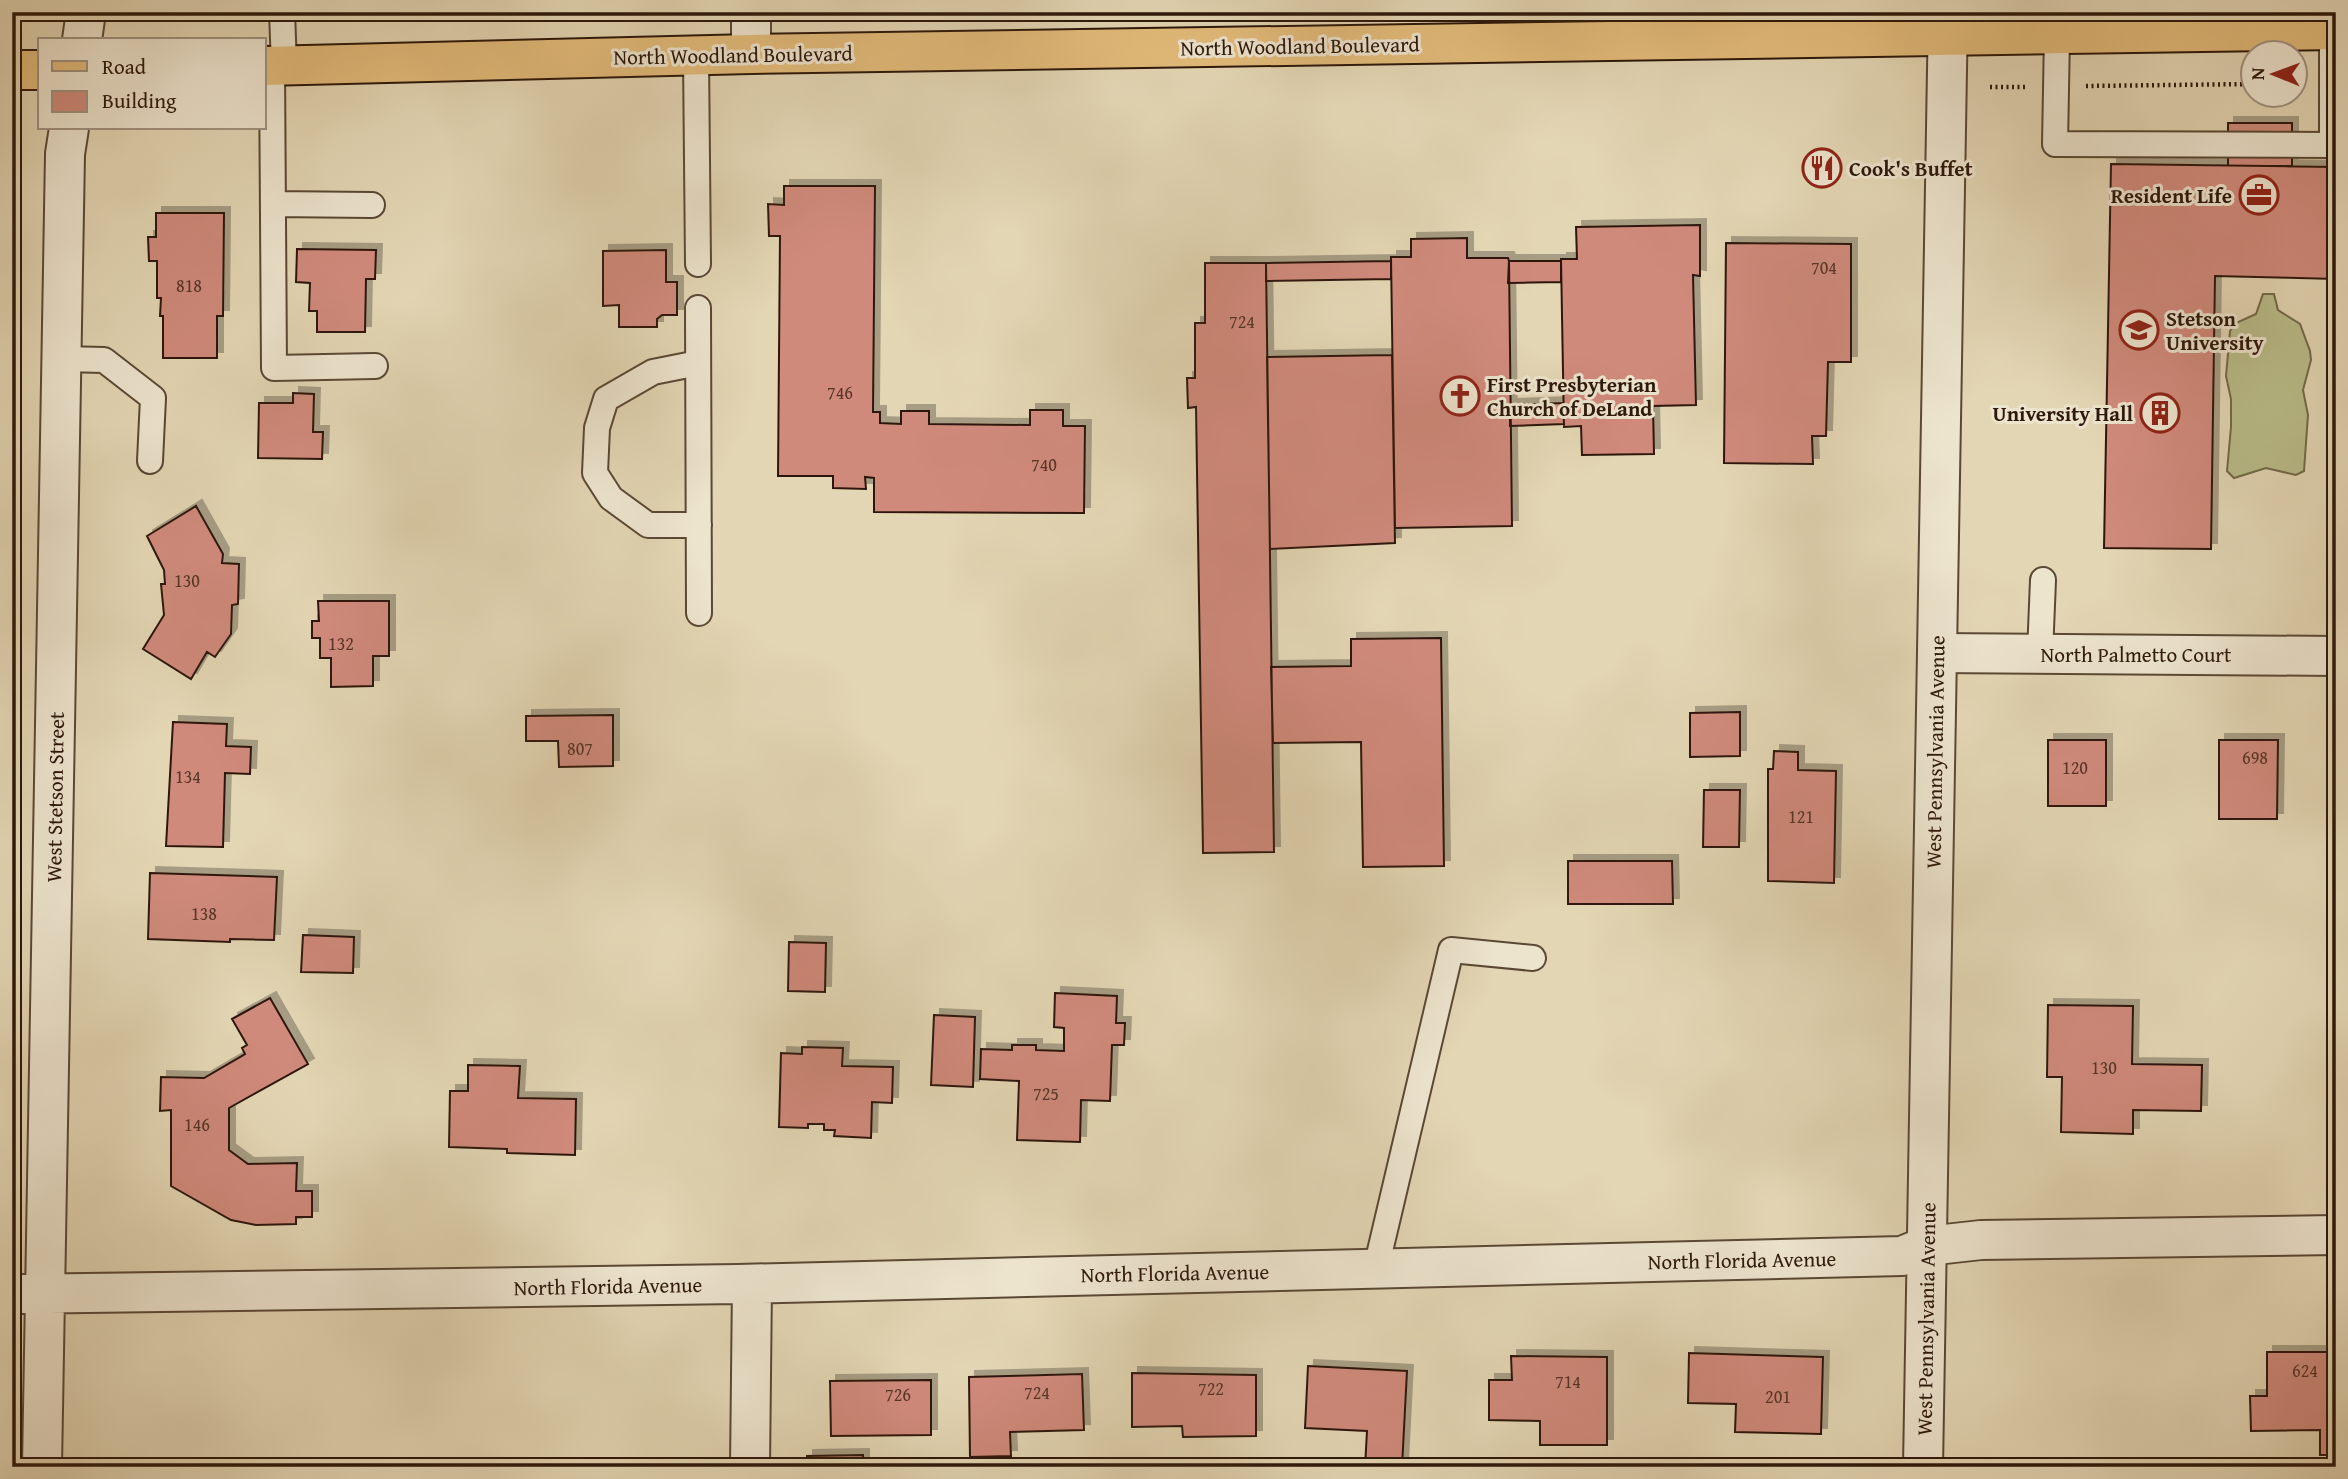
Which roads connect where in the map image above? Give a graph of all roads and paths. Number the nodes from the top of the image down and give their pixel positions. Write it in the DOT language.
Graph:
graph roads {
  1 [pos="86,12"];
  2 [pos="282,12"];
  3 [pos="751,12"];
  4 [pos="1948,25"];
  5 [pos="2334,30"];
  6 [pos="2057,35"];
  7 [pos="82,38"];
  8 [pos="751,54"];
  9 [pos="696,56"];
  10 [pos="273,66"];
  11 [pos="12,70"];
  12 [pos="38,70"];
  13 [pos="2240,84"];
  14 [pos="2056,86"];
  15 [pos="1990,87"];
  16 [pos="69,130"];
  17 [pos="273,204"];
  18 [pos="372,205"];
  19 [pos="698,264"];
  20 [pos="698,308"];
  21 [pos="62,359"];
  22 [pos="698,363"];
  23 [pos="375,366"];
  24 [pos="150,461"];
  25 [pos="699,525"];
  26 [pos="2043,580"];
  27 [pos="699,613"];
  28 [pos="1937,653"];
  29 [pos="2040,653"];
  30 [pos="2336,656"];
  31 [pos="1533,958"];
  32 [pos="2336,1235"];
  33 [pos="1927,1246"];
  34 [pos="1376,1268"];
  35 [pos="752,1284"];
  36 [pos="30,1294"];
  37 [pos="42,1467"];
  38 [pos="750,1467"];
  39 [pos="1923,1467"];
  1 -- 7 [label="street"];
  2 -- 10 [label="lane"];
  3 -- 8 [label="street"];
  4 -- 6 [label="main road, North Woodland Boulevard"];
  4 -- 8 [label="main road, North Woodland Boulevard"];
  4 -- 28 [label="street, West Pennsylvania Avenue"];
  5 -- 6 [label="main road, North Woodland Boulevard"];
  5 -- 14 [label="lane"];
  6 -- 14 [label="lane"];
  8 -- 9 [label="main road, North Woodland Boulevard"];
  9 -- 10 [label="main road, North Woodland Boulevard"];
  9 -- 19 [label="lane"];
  10 -- 17 [label="lane"];
  11 -- 12 [label="main road"];
  13 -- 14 [label="path"];
  14 -- 15 [label="path"];
  16 -- 21 [label="street, West Stetson Street"];
  17 -- 18 [label="lane"];
  17 -- 23 [label="lane"];
  20 -- 22 [label="lane"];
  21 -- 24 [label="lane"];
  21 -- 36 [label="street, West Stetson Street"];
  22 -- 25 [label="lane"];
  22 -- 25 [label="lane"];
  25 -- 27 [label="lane"];
  26 -- 29 [label="lane"];
  28 -- 29 [label="street, North Palmetto Court"];
  28 -- 33 [label="street, West Pennsylvania Avenue"];
  29 -- 30 [label="street, North Palmetto Court"];
  31 -- 34 [label="lane"];
  32 -- 33 [label="street, North Florida Avenue"];
  33 -- 34 [label="street, North Florida Avenue"];
  33 -- 39 [label="street, West Pennsylvania Avenue"];
  34 -- 35 [label="street, North Florida Avenue"];
  35 -- 36 [label="street, North Florida Avenue"];
  35 -- 38 [label="street"];
  36 -- 37 [label="street, West Stetson Street"];
}
